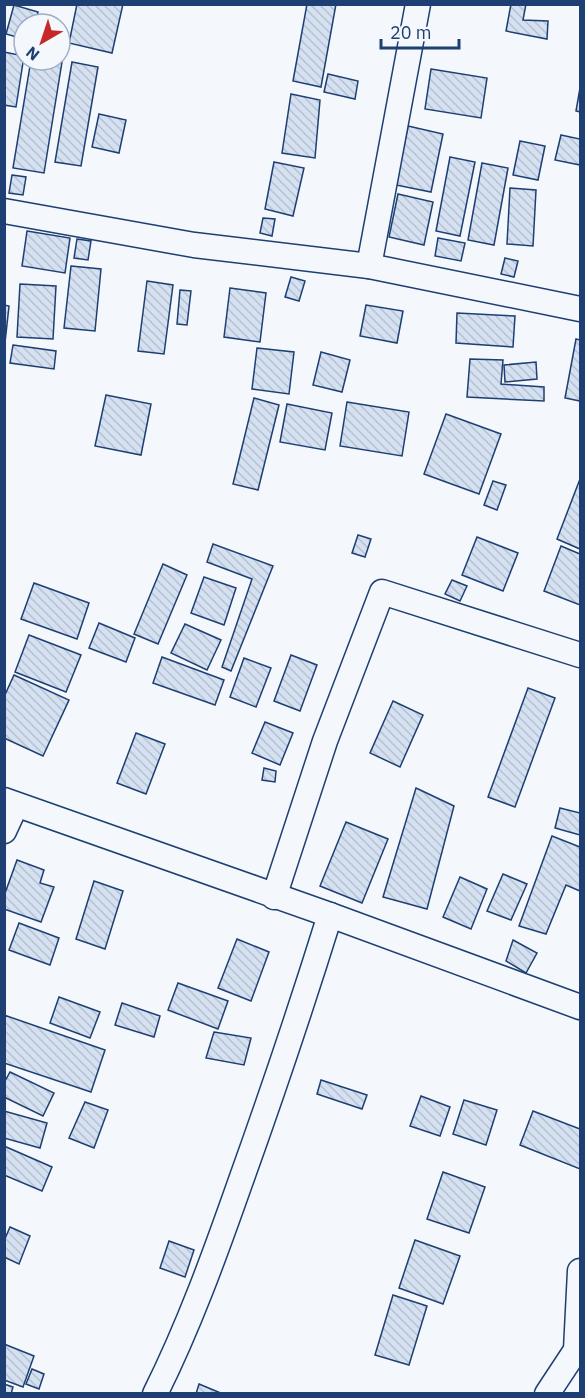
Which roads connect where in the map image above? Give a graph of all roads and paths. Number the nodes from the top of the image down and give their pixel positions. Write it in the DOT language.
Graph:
graph roads {
  1 [pos="418,4"];
  2 [pos="4,211"];
  3 [pos="369,266"];
  4 [pos="580,309"];
  5 [pos="580,655"];
  6 [pos="10,802"];
  7 [pos="4,831"];
  8 [pos="274,897"];
  9 [pos="330,915"];
  10 [pos="580,1007"];
  11 [pos="580,1271"];
  12 [pos="578,1351"];
  13 [pos="155,1394"];
  14 [pos="548,1394"];
  1 -- 3 [label="street"];
  2 -- 3 [label="street"];
  3 -- 4 [label="street"];
  5 -- 8 [label="street"];
  6 -- 7 [label="street"];
  6 -- 8 [label="street"];
  8 -- 9 [label="street"];
  9 -- 10 [label="street"];
  9 -- 13 [label="street"];
  11 -- 12 [label="street"];
  12 -- 14 [label="street"];
}
